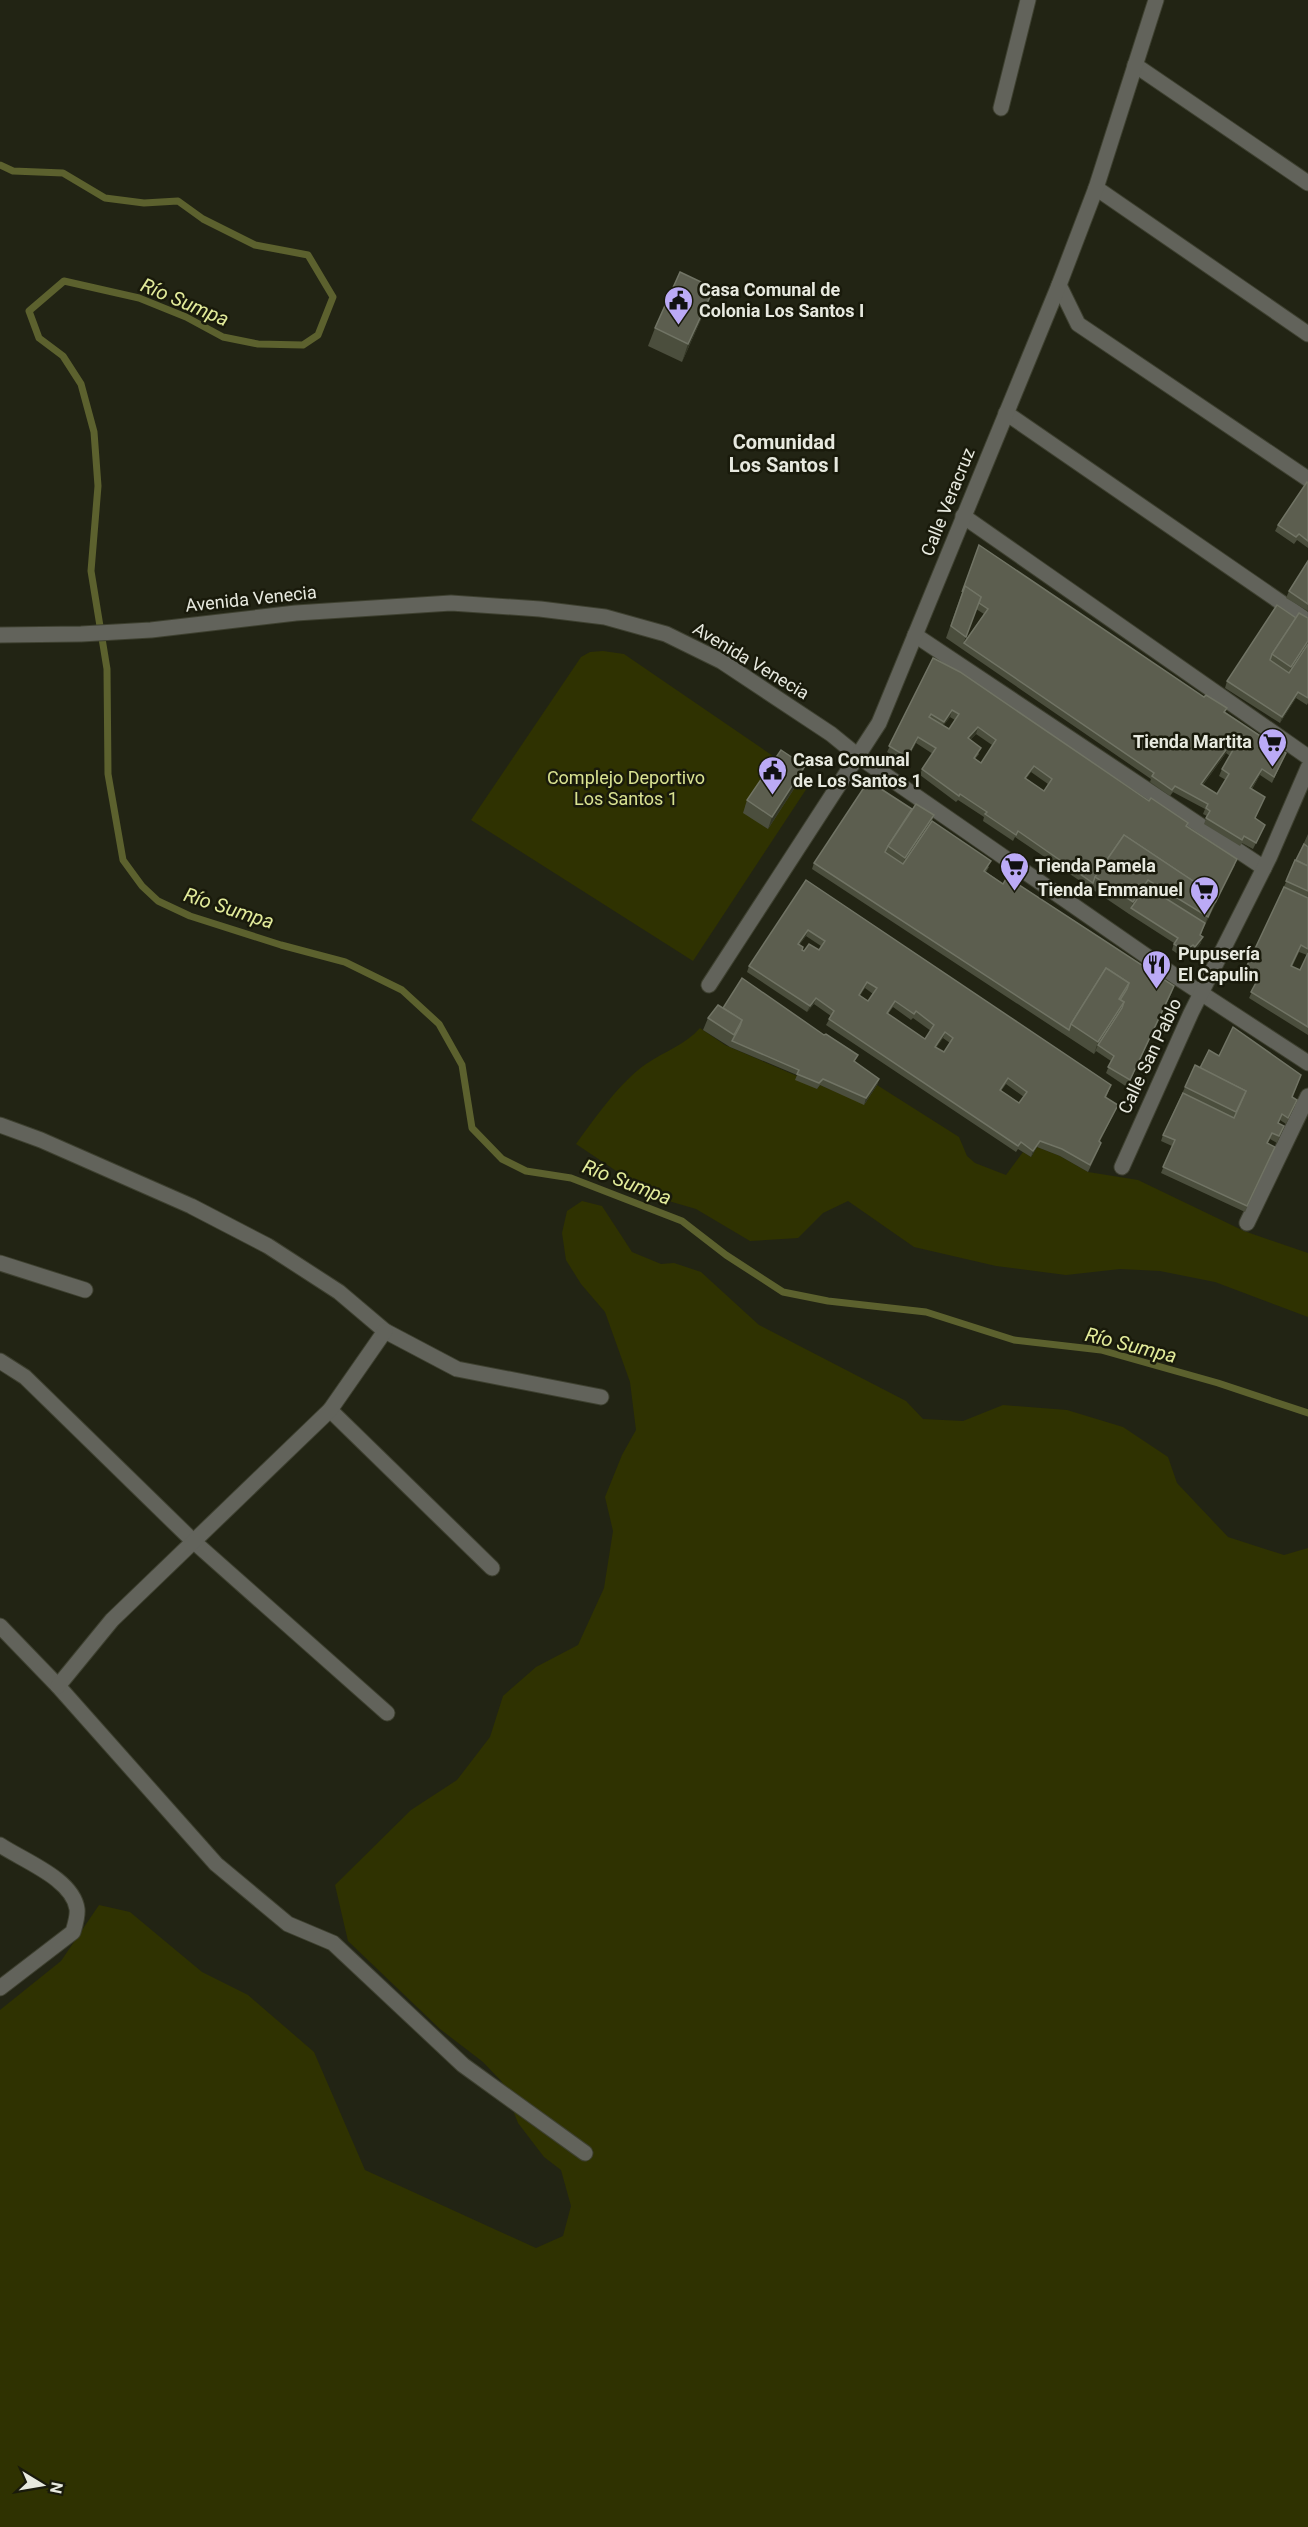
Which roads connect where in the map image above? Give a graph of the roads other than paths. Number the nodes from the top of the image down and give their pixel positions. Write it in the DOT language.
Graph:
graph roads {
  1 [pos="1028,0"];
  2 [pos="1156,0"];
  3 [pos="1135,65"];
  4 [pos="1001,108"];
  5 [pos="1308,183"];
  6 [pos="1096,188"];
  7 [pos="1059,285"];
  8 [pos="1308,334"];
  9 [pos="1006,413"];
  10 [pos="1308,479"];
  11 [pos="963,516"];
  12 [pos="1308,621"];
  13 [pos="0,635"];
  14 [pos="915,635"];
  15 [pos="858,756"];
  16 [pos="1308,757"];
  17 [pos="1308,768"];
  18 [pos="1264,868"];
  19 [pos="709,985"];
  20 [pos="1201,992"];
  21 [pos="1308,1063"];
  22 [pos="1308,1096"];
  23 [pos="0,1125"];
  24 [pos="1122,1167"];
  25 [pos="1247,1222"];
  26 [pos="0,1263"];
  27 [pos="85,1290"];
  28 [pos="385,1331"];
  29 [pos="0,1361"];
  30 [pos="601,1397"];
  31 [pos="330,1410"];
  32 [pos="192,1540"];
  33 [pos="492,1568"];
  34 [pos="0,1626"];
  35 [pos="58,1686"];
  36 [pos="387,1713"];
  37 [pos="0,1845"];
  38 [pos="0,1988"];
  39 [pos="585,2153"];
  1 -- 4 [label="street"];
  2 -- 3 [label="street, Calle Veracruz"];
  3 -- 5 [label="street"];
  3 -- 6 [label="street, Calle Veracruz"];
  6 -- 7 [label="street, Calle Veracruz"];
  6 -- 8 [label="street"];
  7 -- 9 [label="street, Calle Veracruz"];
  7 -- 10 [label="street"];
  9 -- 11 [label="street, Calle Veracruz"];
  9 -- 12 [label="street"];
  11 -- 14 [label="street, Calle Veracruz"];
  11 -- 16 [label="street"];
  13 -- 15 [label="street, Avenida Venecia"];
  14 -- 15 [label="street, Calle Veracruz"];
  14 -- 18 [label="street"];
  15 -- 19 [label="street, Calle Veracruz"];
  15 -- 20 [label="street, Avenida Venecia"];
  17 -- 18 [label="street, Calle San Pablo"];
  18 -- 20 [label="street, Calle San Pablo"];
  20 -- 21 [label="street, Avenida Venecia"];
  20 -- 24 [label="street, Calle San Pablo"];
  22 -- 25 [label="street"];
  23 -- 28 [label="street"];
  26 -- 27 [label="street"];
  28 -- 30 [label="street"];
  28 -- 31 [label="street"];
  29 -- 32 [label="street"];
  31 -- 32 [label="street"];
  31 -- 33 [label="street"];
  32 -- 35 [label="street"];
  32 -- 36 [label="street"];
  34 -- 35 [label="street"];
  35 -- 39 [label="street"];
  37 -- 38 [label="street"];
}
